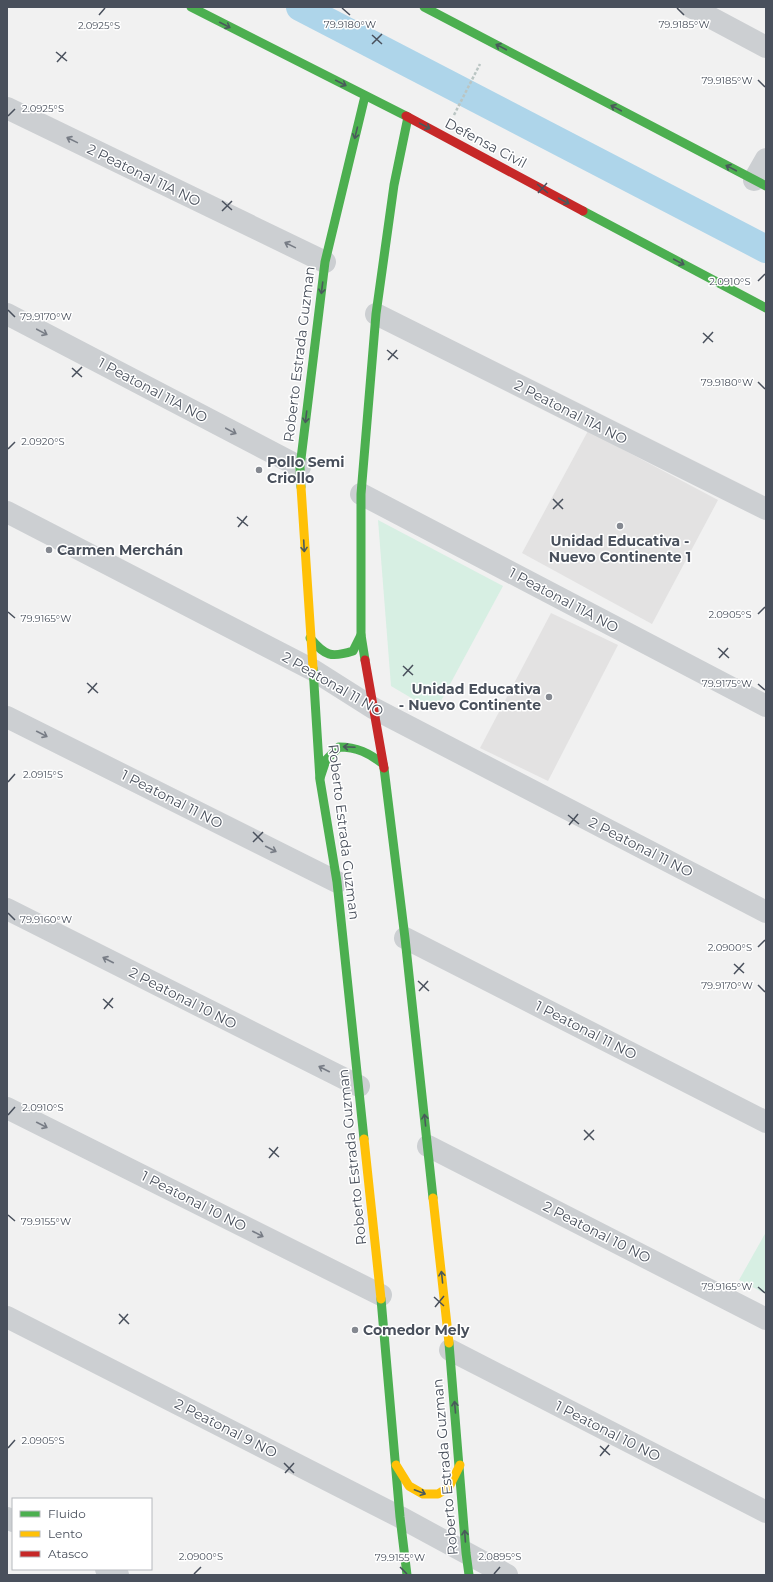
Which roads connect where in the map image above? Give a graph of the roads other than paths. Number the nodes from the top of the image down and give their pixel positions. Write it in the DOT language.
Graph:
graph roads {
  1 [pos="191,7"];
  2 [pos="424,7"];
  3 [pos="691,7"];
  4 [pos="766,46"];
  5 [pos="365,96"];
  6 [pos="7,108"];
  7 [pos="408,117"];
  8 [pos="766,159"];
  9 [pos="760,183"];
  10 [pos="325,262"];
  11 [pos="766,308"];
  12 [pos="7,314"];
  13 [pos="376,314"];
  14 [pos="300,467"];
  15 [pos="361,494"];
  16 [pos="766,510"];
  17 [pos="7,512"];
  18 [pos="361,635"];
  19 [pos="310,638"];
  20 [pos="313,670"];
  21 [pos="766,706"];
  22 [pos="373,708"];
  23 [pos="7,717"];
  24 [pos="383,764"];
  25 [pos="320,780"];
  26 [pos="337,882"];
  27 [pos="7,909"];
  28 [pos="766,912"];
  29 [pos="406,938"];
  30 [pos="359,1086"];
  31 [pos="7,1108"];
  32 [pos="766,1122"];
  33 [pos="428,1146"];
  34 [pos="381,1295"];
  35 [pos="7,1317"];
  36 [pos="766,1319"];
  37 [pos="450,1350"];
  38 [pos="395,1464"];
  39 [pos="460,1465"];
  40 [pos="766,1512"];
  41 [pos="400,1517"];
  42 [pos="466,1554"];
  43 [pos="108,1570"];
  44 [pos="118,1575"];
  45 [pos="407,1575"];
  46 [pos="469,1575"];
  47 [pos="507,1575"];
  1 -- 5 [label="street, Defensa Civil, one-way"];
  9 -- 2 [label="street, one-way"];
  3 -- 4 [label="street"];
  5 -- 7 [label="street, Defensa Civil"];
  5 -- 10 [label="street, Roberto Estrada Guzman, one-way"];
  10 -- 6 [label="street, 2 Peatonal 11A NO, one-way"];
  7 -- 11 [label="street, Defensa Civil, one-way"];
  7 -- 13 [label="street, Roberto Estrada Guzman"];
  8 -- 9 [label="street"];
  10 -- 14 [label="street, Roberto Estrada Guzman, one-way"];
  12 -- 14 [label="street, 1 Peatonal 11A NO, one-way"];
  13 -- 15 [label="street, Roberto Estrada Guzman"];
  13 -- 16 [label="street, 2 Peatonal 11A NO"];
  14 -- 19 [label="street, Roberto Estrada Guzman, one-way"];
  15 -- 18 [label="street, Roberto Estrada Guzman"];
  15 -- 21 [label="street, 1 Peatonal 11A NO"];
  17 -- 20 [label="street, 2 Peatonal 11 NO"];
  18 -- 19 [label="street"];
  18 -- 22 [label="street, Roberto Estrada Guzman"];
  19 -- 20 [label="street, Roberto Estrada Guzman"];
  20 -- 22 [label="street, 2 Peatonal 11 NO"];
  20 -- 25 [label="street, Roberto Estrada Guzman"];
  22 -- 24 [label="street, Roberto Estrada Guzman"];
  22 -- 28 [label="street, 2 Peatonal 11 NO"];
  23 -- 26 [label="street, 1 Peatonal 11 NO, one-way"];
  24 -- 25 [label="street, one-way"];
  24 -- 29 [label="street, Roberto Estrada Guzman"];
  25 -- 26 [label="street, Roberto Estrada Guzman"];
  26 -- 30 [label="street, Roberto Estrada Guzman"];
  30 -- 27 [label="street, 2 Peatonal 10 NO, one-way"];
  29 -- 32 [label="street, 1 Peatonal 11 NO"];
  33 -- 29 [label="street, Roberto Estrada Guzman, one-way"];
  30 -- 34 [label="street, Roberto Estrada Guzman"];
  31 -- 34 [label="street, 1 Peatonal 10 NO, one-way"];
  33 -- 36 [label="street, 2 Peatonal 10 NO"];
  37 -- 33 [label="street, Roberto Estrada Guzman, one-way"];
  34 -- 38 [label="street, Roberto Estrada Guzman"];
  35 -- 41 [label="street, 2 Peatonal 9 NO"];
  39 -- 37 [label="street, Roberto Estrada Guzman, one-way"];
  37 -- 40 [label="street, 1 Peatonal 10 NO"];
  38 -- 39 [label="street, one-way"];
  38 -- 41 [label="street, Roberto Estrada Guzman"];
  42 -- 39 [label="street, Roberto Estrada Guzman, one-way"];
  41 -- 42 [label="street, 2 Peatonal 9 NO"];
  41 -- 45 [label="street, Roberto Estrada Guzman"];
  42 -- 46 [label="street, Roberto Estrada Guzman"];
  42 -- 47 [label="street, 2 Peatonal 9 NO"];
  43 -- 44 [label="street"];
}
